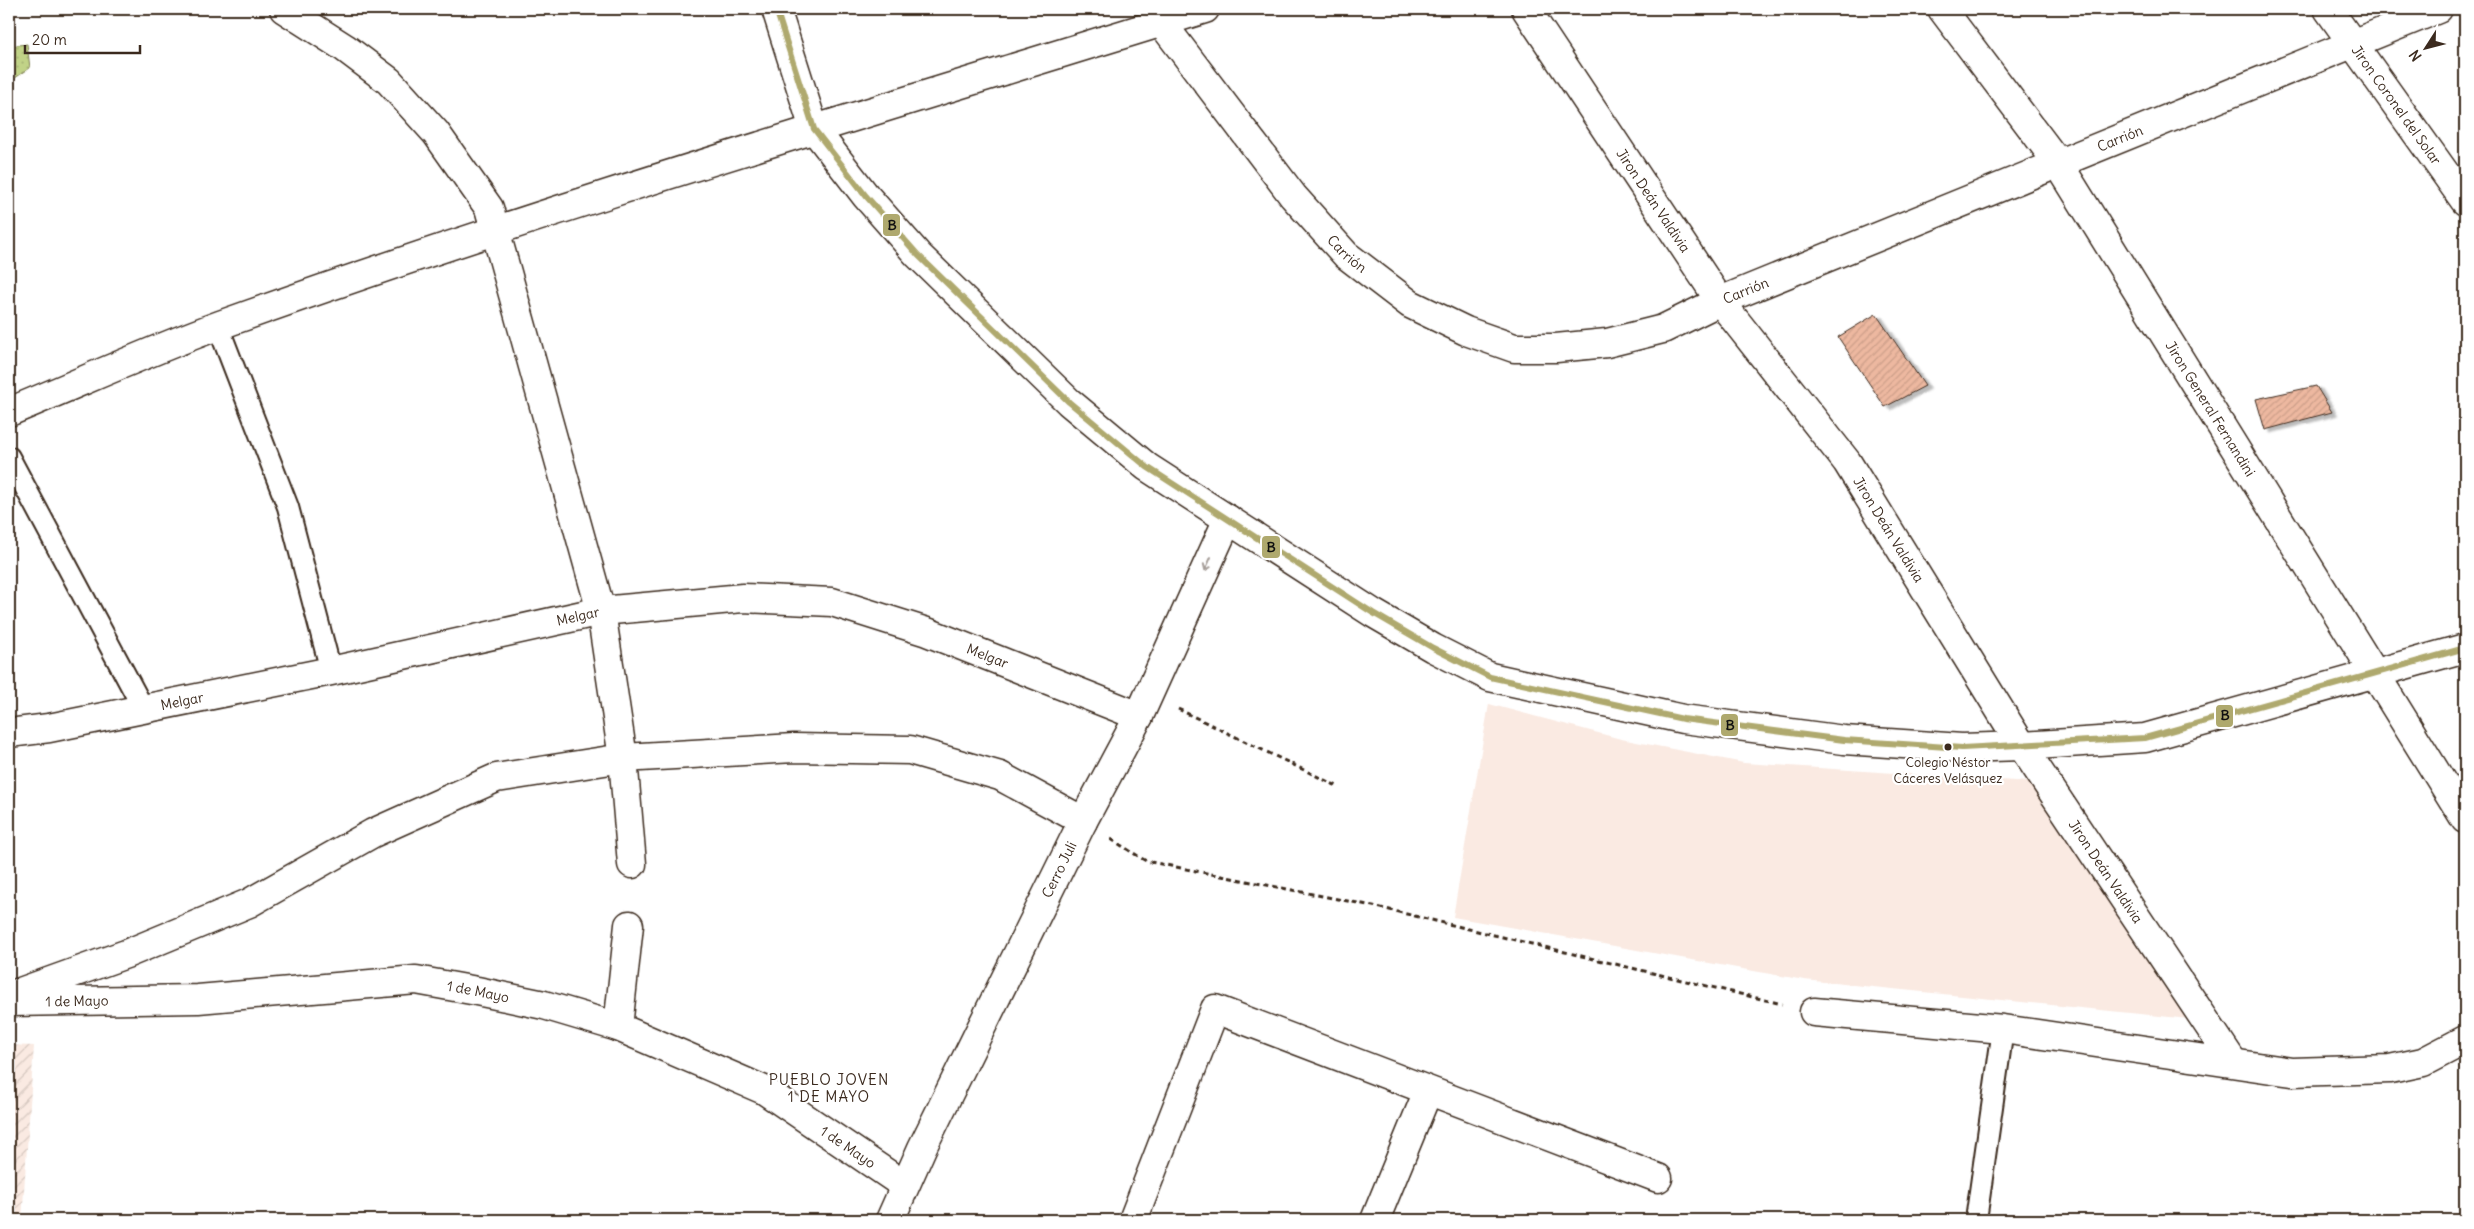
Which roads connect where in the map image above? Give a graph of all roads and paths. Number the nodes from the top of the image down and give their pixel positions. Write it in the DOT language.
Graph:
graph roads {
  1 [pos="284,9"];
  2 [pos="776,9"];
  3 [pos="1205,9"];
  4 [pos="1526,9"];
  5 [pos="1942,9"];
  6 [pos="2328,9"];
  7 [pos="2438,9"];
  8 [pos="1158,16"];
  9 [pos="2352,43"];
  10 [pos="814,129"];
  11 [pos="2058,163"];
  12 [pos="2465,201"];
  13 [pos="496,231"];
  14 [pos="1720,301"];
  15 [pos="218,326"];
  16 [pos="9,412"];
  17 [pos="9,457"];
  18 [pos="1228,519"];
  19 [pos="602,611"];
  20 [pos="2465,648"];
  21 [pos="331,671"];
  22 [pos="2377,674"];
  23 [pos="1144,705"];
  24 [pos="143,708"];
  25 [pos="9,733"];
  26 [pos="2022,746"];
  27 [pos="623,758"];
  28 [pos="1337,786"];
  29 [pos="2465,819"];
  30 [pos="1083,822"];
  31 [pos="632,864"];
  32 [pos="628,926"];
  33 [pos="9,996"];
  34 [pos="9,1002"];
  35 [pos="1814,1012"];
  36 [pos="618,1027"];
  37 [pos="2003,1030"];
  38 [pos="2465,1040"];
  39 [pos="2233,1062"];
  40 [pos="1428,1091"];
  41 [pos="1658,1178"];
  42 [pos="904,1185"];
  43 [pos="890,1220"];
  44 [pos="1132,1220"];
  45 [pos="1375,1220"];
  46 [pos="1976,1220"];
  1 -- 13 [label="street"];
  2 -- 10 [label="street"];
  3 -- 8 [label="street"];
  4 -- 14 [label="street, Jiron Deán Valdivia"];
  5 -- 11 [label="street, Jiron General Fernandini"];
  6 -- 9 [label="street, Jiron Coronel del Solar"];
  7 -- 9 [label="street, Carrión"];
  8 -- 10 [label="street"];
  8 -- 14 [label="street, Carrión"];
  9 -- 11 [label="street, Carrión"];
  9 -- 12 [label="street, Jiron Coronel del Solar"];
  10 -- 13 [label="street"];
  10 -- 18 [label="street"];
  11 -- 14 [label="street, Carrión"];
  11 -- 22 [label="street, Jiron General Fernandini"];
  13 -- 15 [label="street"];
  13 -- 19 [label="street"];
  14 -- 26 [label="street, Jiron Deán Valdivia"];
  15 -- 16 [label="street"];
  15 -- 21 [label="lane"];
  17 -- 24 [label="lane"];
  18 -- 23 [label="street, Cerro Juli, one-way"];
  18 -- 26 [label="street"];
  19 -- 21 [label="street, Melgar"];
  19 -- 23 [label="street, Melgar"];
  19 -- 27 [label="street"];
  20 -- 22 [label="street"];
  21 -- 24 [label="street, Melgar"];
  22 -- 26 [label="street"];
  22 -- 29 [label="street, Jiron General Fernandini"];
  23 -- 28 [label="path"];
  23 -- 30 [label="street, Cerro Juli"];
  24 -- 25 [label="street, Melgar"];
  26 -- 39 [label="street, Jiron Deán Valdivia"];
  27 -- 30 [label="street"];
  27 -- 31 [label="street"];
  27 -- 33 [label="street"];
  30 -- 35 [label="path"];
  30 -- 42 [label="street, Cerro Juli"];
  32 -- 36 [label="street"];
  34 -- 36 [label="street, 1 de Mayo"];
  35 -- 37 [label="street"];
  36 -- 42 [label="street, 1 de Mayo"];
  37 -- 39 [label="street"];
  37 -- 46 [label="lane"];
  38 -- 39 [label="street"];
  40 -- 41 [label="street"];
  40 -- 44 [label="street"];
  40 -- 45 [label="street"];
  42 -- 43 [label="street, Cerro Juli"];
}
